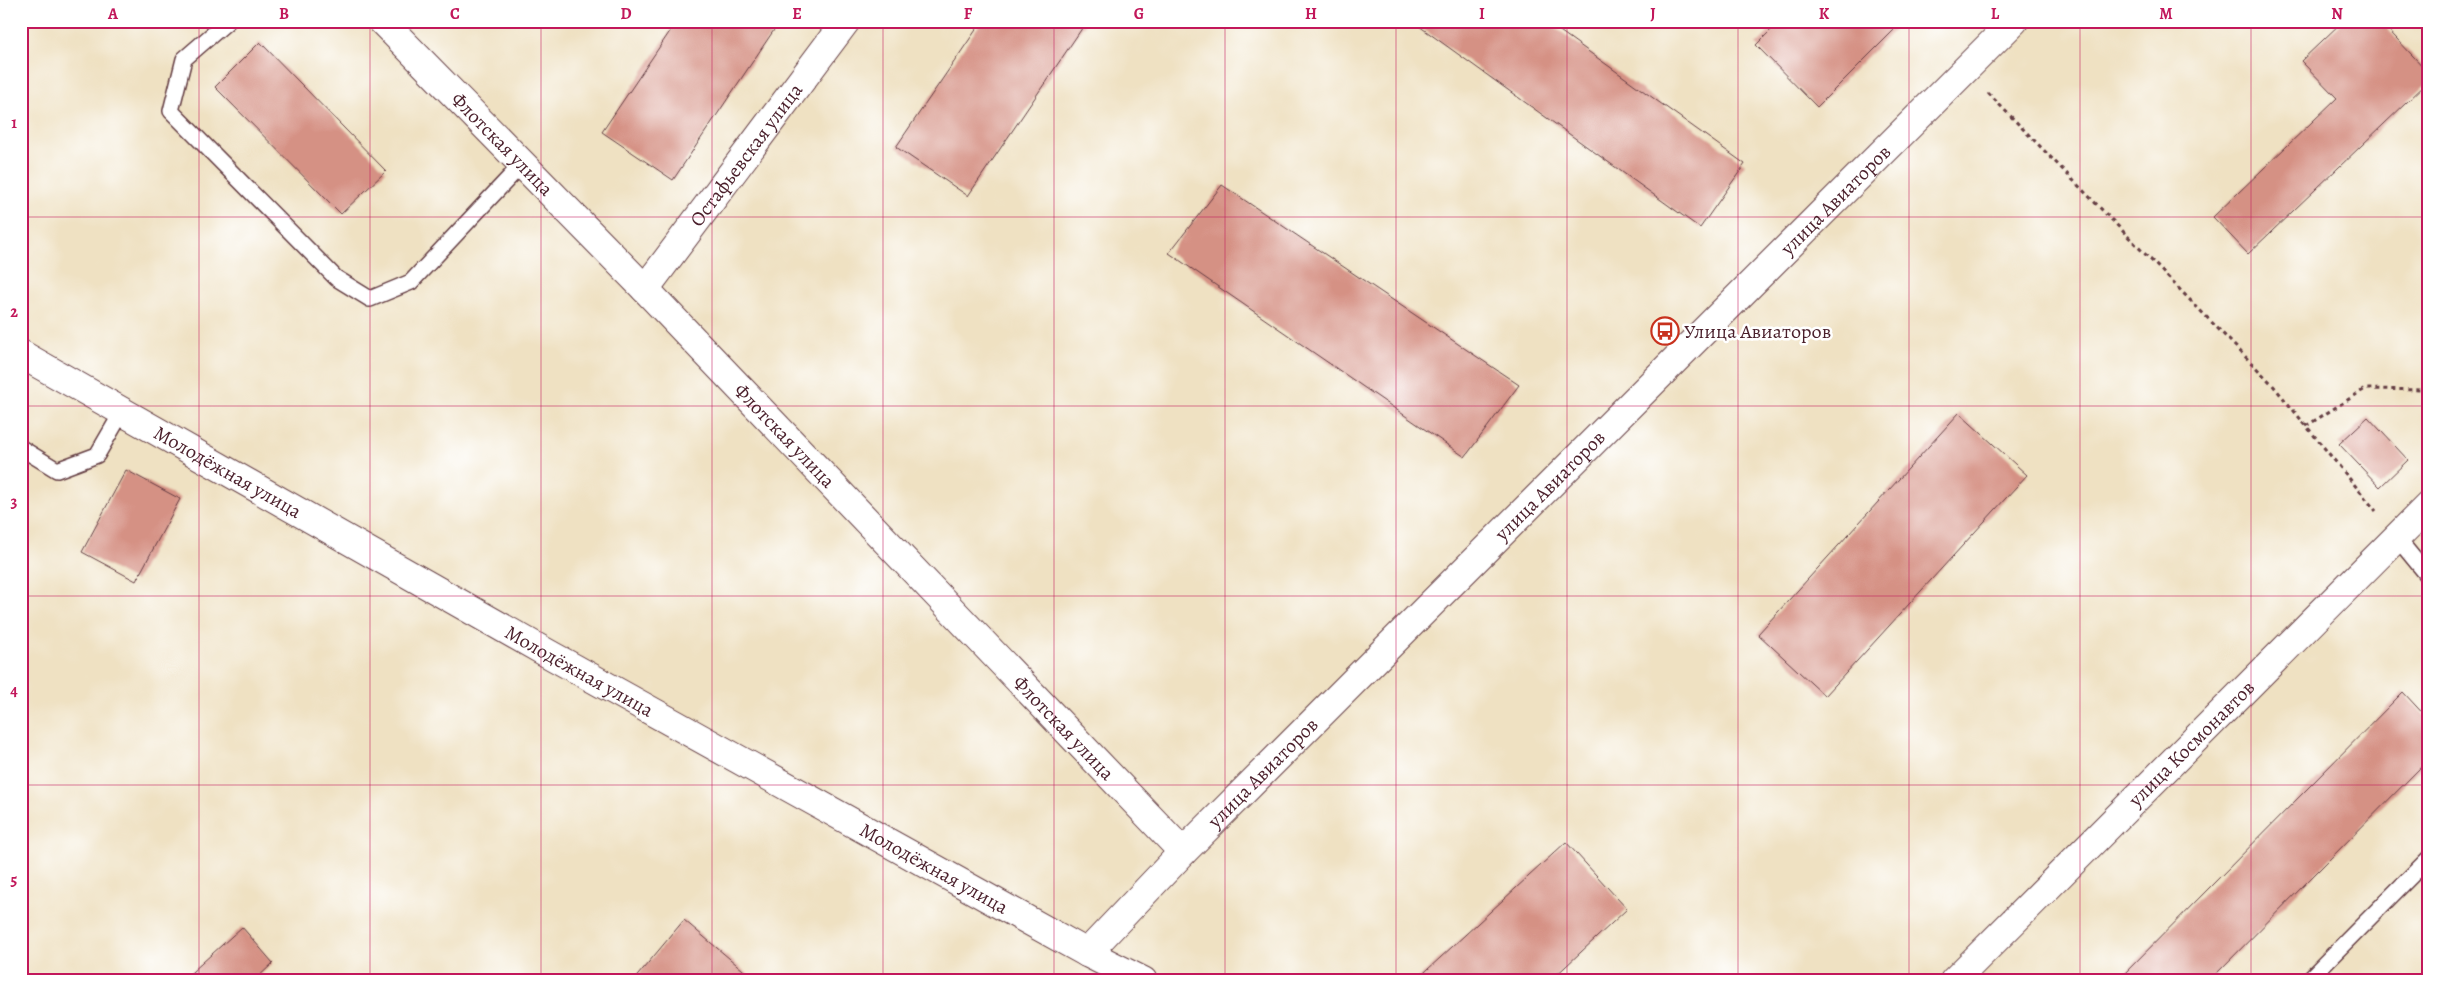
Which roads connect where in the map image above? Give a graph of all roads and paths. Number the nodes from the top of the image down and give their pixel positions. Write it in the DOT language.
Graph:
graph roads {
  1 [pos="228,21"];
  2 [pos="382,21"];
  3 [pos="846,21"];
  4 [pos="2014,21"];
  5 [pos="1964,69"];
  6 [pos="522,164"];
  7 [pos="645,289"];
  8 [pos="21,354"];
  9 [pos="2429,388"];
  10 [pos="122,412"];
  11 [pos="2306,426"];
  12 [pos="21,448"];
  13 [pos="2429,505"];
  14 [pos="2397,538"];
  15 [pos="2429,578"];
  16 [pos="1183,852"];
  17 [pos="2429,858"];
  18 [pos="1087,953"];
  19 [pos="1132,978"];
  20 [pos="1954,981"];
  21 [pos="2307,981"];
  1 -- 6 [label="lane"];
  2 -- 6 [label="street, Флотская улица"];
  3 -- 7 [label="street, Остафьевская улица"];
  4 -- 5 [label="street, улица Авиаторов"];
  5 -- 11 [label="path"];
  5 -- 16 [label="street, улица Авиаторов"];
  6 -- 7 [label="street, Флотская улица"];
  7 -- 16 [label="street, Флотская улица"];
  8 -- 10 [label="street, Молодёжная улица"];
  9 -- 11 [label="path"];
  10 -- 12 [label="lane"];
  10 -- 18 [label="street, Молодёжная улица"];
  11 -- 14 [label="path"];
  13 -- 14 [label="street, улица Космонавтов"];
  14 -- 15 [label="lane"];
  14 -- 20 [label="street, улица Космонавтов"];
  16 -- 18 [label="street, улица Авиаторов"];
  17 -- 21 [label="lane"];
  18 -- 19 [label="street, Молодёжная улица"];
}
